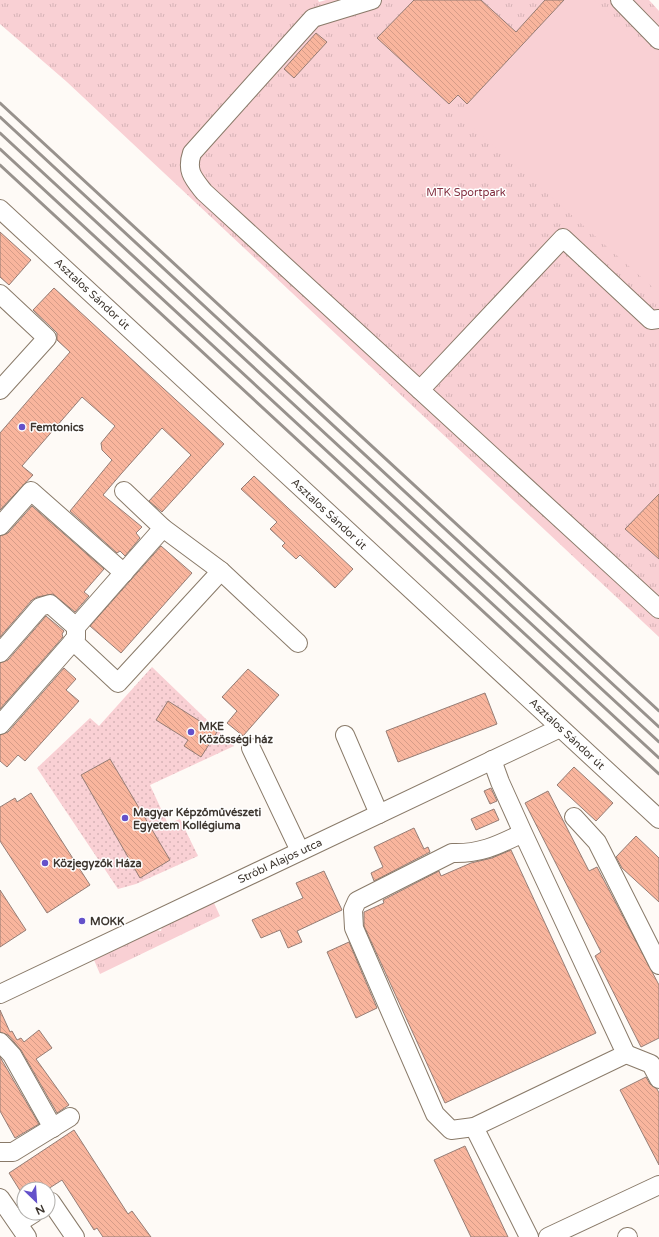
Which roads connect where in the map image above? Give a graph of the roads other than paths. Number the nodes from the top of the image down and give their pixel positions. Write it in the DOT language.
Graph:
graph roads {
  1 [pos="372,0"];
  2 [pos="620,0"];
  3 [pos="659,40"];
  4 [pos="0,209"];
  5 [pos="0,294"];
  6 [pos="659,319"];
  7 [pos="0,390"];
  8 [pos="420,390"];
  9 [pos="124,491"];
  10 [pos="0,526"];
  11 [pos="164,528"];
  12 [pos="220,571"];
  13 [pos="124,573"];
  14 [pos="659,609"];
  15 [pos="74,634"];
  16 [pos="298,643"];
  17 [pos="0,653"];
  18 [pos="0,725"];
  19 [pos="560,728"];
  20 [pos="344,735"];
  21 [pos="251,748"];
  22 [pos="492,760"];
  23 [pos="379,814"];
  24 [pos="574,817"];
  25 [pos="659,819"];
  26 [pos="523,833"];
  27 [pos="300,851"];
  28 [pos="655,943"];
  29 [pos="659,964"];
  30 [pos="0,993"];
  31 [pos="0,1042"];
  32 [pos="626,1054"];
  33 [pos="659,1079"];
  34 [pos="70,1117"];
  35 [pos="474,1127"];
  36 [pos="53,1128"];
  37 [pos="0,1152"];
  38 [pos="659,1185"];
  39 [pos="0,1198"];
  40 [pos="56,1210"];
  41 [pos="29,1221"];
  42 [pos="23,1230"];
  43 [pos="75,1237"];
  44 [pos="529,1237"];
  45 [pos="548,1237"];
  1 -- 8 [label="street"];
  2 -- 3 [label="street"];
  4 -- 19 [label="street, Asztalos Sándor út"];
  5 -- 7 [label="street"];
  6 -- 8 [label="street"];
  8 -- 14 [label="street"];
  9 -- 11 [label="street"];
  10 -- 13 [label="street"];
  11 -- 12 [label="street"];
  11 -- 13 [label="street"];
  12 -- 15 [label="street"];
  12 -- 16 [label="street"];
  13 -- 15 [label="street"];
  15 -- 17 [label="street"];
  15 -- 18 [label="street"];
  19 -- 22 [label="street, Stróbl Alajos utca"];
  19 -- 25 [label="street, Asztalos Sándor út"];
  20 -- 23 [label="street"];
  21 -- 27 [label="street"];
  22 -- 23 [label="street, Stróbl Alajos utca"];
  22 -- 26 [label="street"];
  23 -- 27 [label="street, Stróbl Alajos utca"];
  24 -- 28 [label="street"];
  26 -- 32 [label="street"];
  26 -- 35 [label="street"];
  27 -- 30 [label="street, Stróbl Alajos utca"];
  28 -- 29 [label="street"];
  31 -- 36 [label="street"];
  32 -- 33 [label="street"];
  32 -- 35 [label="street"];
  34 -- 36 [label="street"];
  35 -- 44 [label="street"];
  36 -- 37 [label="street"];
  38 -- 45 [label="street"];
  39 -- 42 [label="street"];
  40 -- 43 [label="street"];
  41 -- 42 [label="street"];
}
